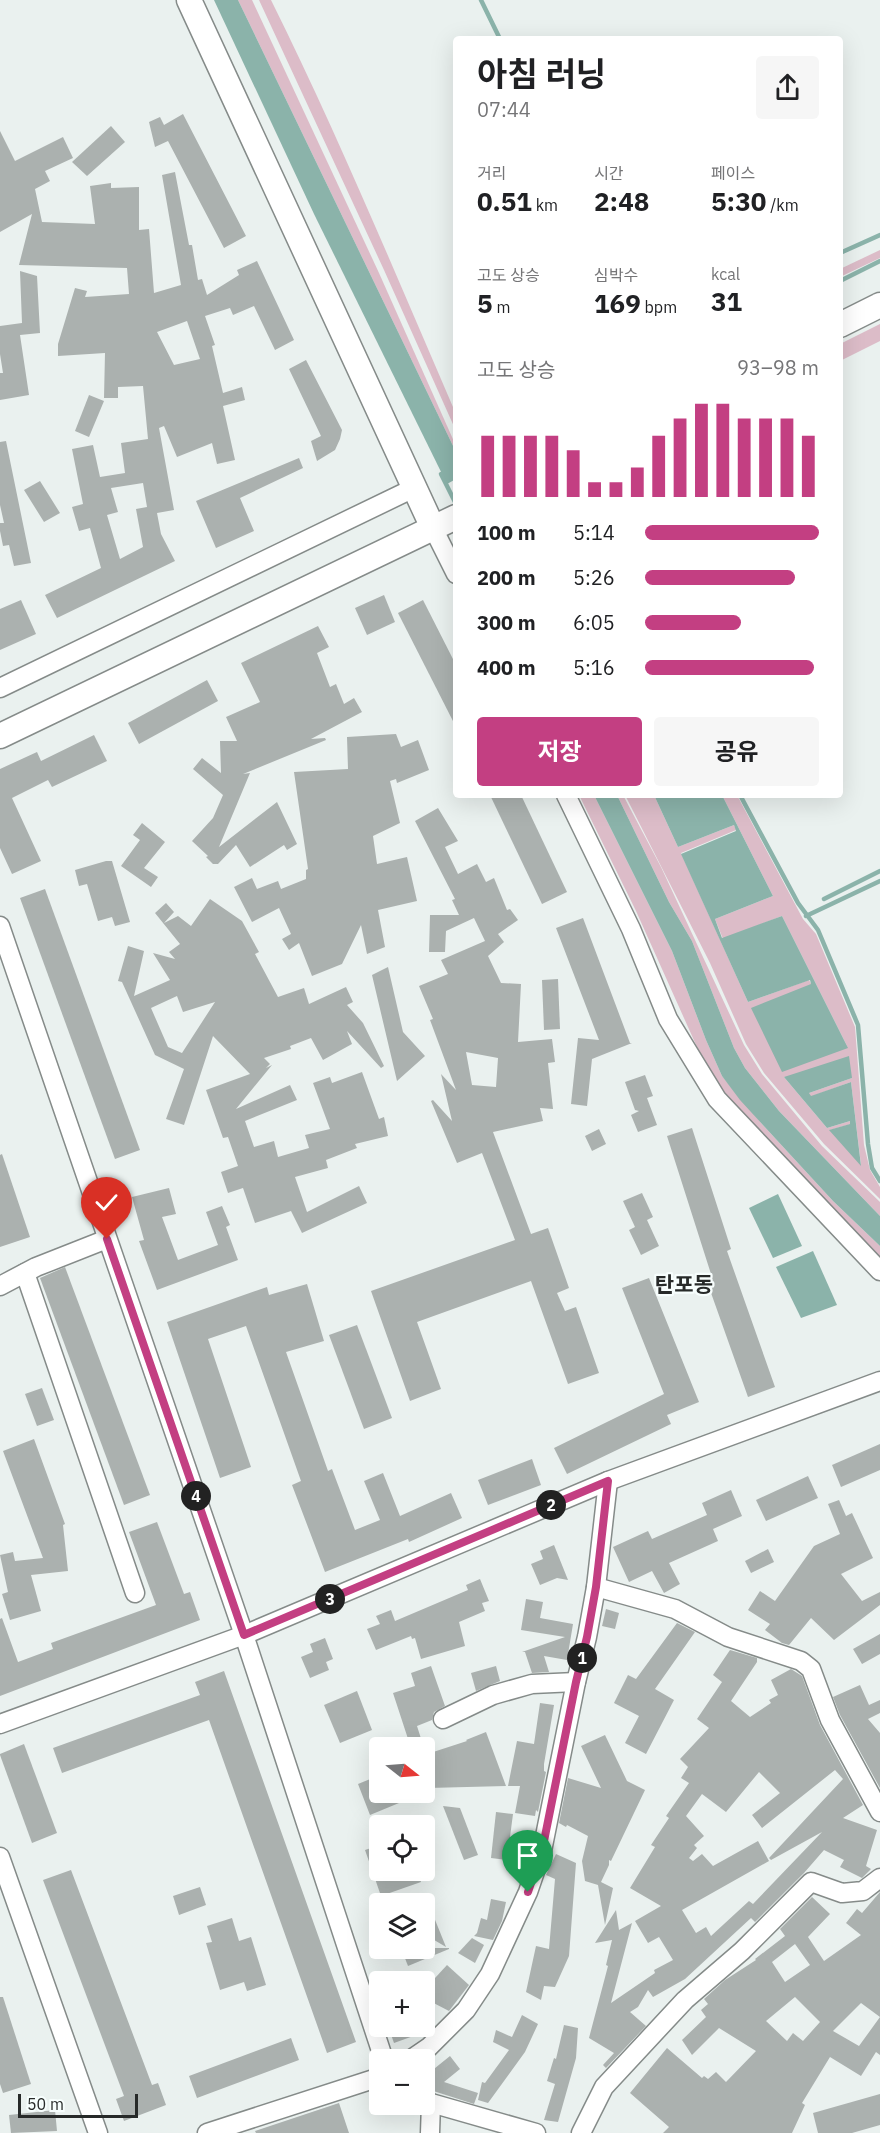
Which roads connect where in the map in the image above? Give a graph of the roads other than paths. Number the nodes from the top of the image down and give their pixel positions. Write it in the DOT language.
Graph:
graph roads {
  1 [pos="189,0"];
  2 [pos="880,305"];
  3 [pos="843,324"];
  4 [pos="414,488"];
  5 [pos="445,522"];
  6 [pos="453,560"];
  7 [pos="0,688"];
  8 [pos="0,736"];
  9 [pos="567,798"];
  10 [pos="0,926"];
  11 [pos="107,1239"];
  12 [pos="880,1271"];
  13 [pos="25,1273"];
  14 [pos="0,1286"];
  15 [pos="880,1381"];
  16 [pos="608,1481"];
  17 [pos="596,1587"];
  18 [pos="135,1593"];
  19 [pos="244,1635"];
  20 [pos="576,1682"];
  21 [pos="443,1719"];
  22 [pos="0,1724"];
  23 [pos="880,1812"];
  24 [pos="0,1857"];
  25 [pos="880,1878"];
  26 [pos="380,2049"];
  27 [pos="426,2049"];
  28 [pos="369,2081"];
  29 [pos="435,2104"];
  30 [pos="429,2115"];
  31 [pos="98,2133"];
  32 [pos="207,2133"];
  33 [pos="430,2133"];
  34 [pos="536,2133"];
  35 [pos="580,2133"];
  1 -- 4 [label="main road"];
  2 -- 3 [label="main road"];
  4 -- 5 [label="main road"];
  4 -- 7 [label="street"];
  5 -- 6 [label="street"];
  5 -- 8 [label="main road"];
  9 -- 12 [label="street"];
  10 -- 11 [label="street"];
  11 -- 13 [label="street"];
  11 -- 19 [label="street"];
  13 -- 14 [label="street"];
  13 -- 18 [label="street"];
  15 -- 16 [label="street"];
  16 -- 17 [label="street"];
  16 -- 19 [label="street"];
  17 -- 20 [label="street"];
  17 -- 23 [label="street"];
  19 -- 22 [label="street"];
  19 -- 26 [label="street"];
  20 -- 21 [label="street"];
  20 -- 27 [label="street"];
  24 -- 31 [label="street"];
  25 -- 35 [label="street"];
  28 -- 32 [label="street"];
  29 -- 34 [label="street"];
  30 -- 33 [label="street"];
}
